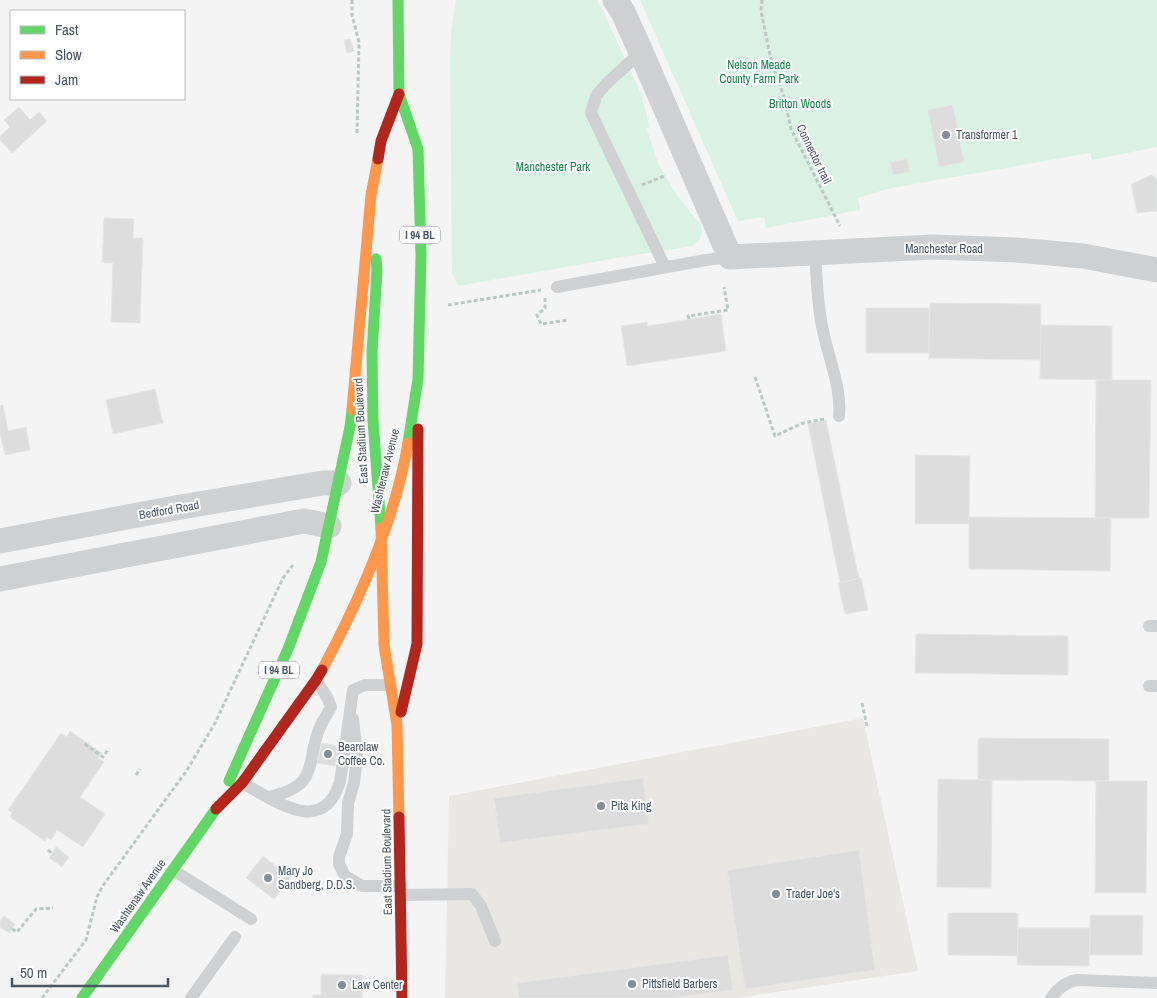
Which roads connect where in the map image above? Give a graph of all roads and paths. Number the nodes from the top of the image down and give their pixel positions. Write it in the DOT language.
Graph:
graph roads {
  1 [pos="398,0"];
  2 [pos="615,0"];
  3 [pos="762,0"];
  4 [pos="641,52"];
  5 [pos="399,94"];
  6 [pos="371,195"];
  7 [pos="840,226"];
  8 [pos="815,253"];
  9 [pos="730,257"];
  10 [pos="665,267"];
  11 [pos="1157,270"];
  12 [pos="557,287"];
  13 [pos="724,287"];
  14 [pos="448,305"];
  15 [pos="689,319"];
  16 [pos="568,320"];
  17 [pos="755,377"];
  18 [pos="418,379"];
  19 [pos="839,416"];
  20 [pos="339,483"];
  21 [pos="111,520"];
  22 [pos="330,526"];
  23 [pos="382,537"];
  24 [pos="0,541"];
  25 [pos="118,556"];
  26 [pos="297,559"];
  27 [pos="0,580"];
  28 [pos="316,680"];
  29 [pos="391,685"];
  30 [pos="350,701"];
  31 [pos="862,703"];
  32 [pos="397,725"];
  33 [pos="867,726"];
  34 [pos="85,744"];
  35 [pos="110,748"];
  36 [pos="140,769"];
  37 [pos="341,773"];
  38 [pos="136,775"];
  39 [pos="242,783"];
  40 [pos="268,797"];
  41 [pos="348,803"];
  42 [pos="216,809"];
  43 [pos="48,850"];
  44 [pos="52,853"];
  45 [pos="173,870"];
  46 [pos="401,890"];
  47 [pos="52,908"];
  48 [pos="251,919"];
  49 [pos="12,929"];
  50 [pos="234,937"];
  51 [pos="495,941"];
  52 [pos="1157,982"];
  53 [pos="42,998"];
  54 [pos="82,998"];
  55 [pos="191,998"];
  56 [pos="402,998"];
  57 [pos="1051,998"];
  1 -- 5 [label="main road, Washtenaw Avenue / I 94 BL"];
  2 -- 4 [label="street"];
  3 -- 7 [label="path, Connector trail"];
  4 -- 9 [label="street"];
  4 -- 10 [label="lane"];
  5 -- 6 [label="main road, Washtenaw Avenue / I 94 BL"];
  5 -- 18 [label="main road, Washtenaw Avenue / I 94 BL"];
  6 -- 20 [label="main road, Washtenaw Avenue / I 94 BL"];
  6 -- 23 [label="main road, East Stadium Boulevard"];
  8 -- 9 [label="street, Manchester Road"];
  8 -- 11 [label="street, Manchester Road"];
  8 -- 19 [label="lane"];
  9 -- 10 [label="lane, Manchester Road"];
  10 -- 12 [label="lane, Manchester Road"];
  13 -- 15 [label="path"];
  14 -- 16 [label="path"];
  17 -- 19 [label="path"];
  18 -- 23 [label="main road, Washtenaw Avenue / I 94 BL"];
  18 -- 32 [label="main road, East Stadium Boulevard"];
  20 -- 21 [label="street, Bedford Road"];
  20 -- 22 [label="main road, Washtenaw Avenue / I 94 BL"];
  21 -- 24 [label="street, Bedford Road"];
  21 -- 25 [label="street"];
  22 -- 25 [label="street"];
  22 -- 42 [label="main road, Washtenaw Avenue / I 94 BL"];
  23 -- 28 [label="main road, Washtenaw Avenue / I 94 BL"];
  23 -- 29 [label="main road, East Stadium Boulevard"];
  25 -- 27 [label="street"];
  26 -- 53 [label="path"];
  28 -- 39 [label="main road, Washtenaw Avenue / I 94 BL"];
  28 -- 40 [label="lane"];
  29 -- 30 [label="lane"];
  29 -- 32 [label="main road, East Stadium Boulevard"];
  30 -- 37 [label="lane"];
  30 -- 41 [label="lane"];
  31 -- 33 [label="path"];
  32 -- 46 [label="main road, East Stadium Boulevard"];
  34 -- 35 [label="path"];
  36 -- 38 [label="path"];
  37 -- 40 [label="lane"];
  37 -- 41 [label="lane"];
  39 -- 40 [label="lane"];
  39 -- 42 [label="main road, Washtenaw Avenue / I 94 BL"];
  41 -- 46 [label="lane"];
  42 -- 45 [label="main road, Washtenaw Avenue / I 94 BL"];
  43 -- 44 [label="path"];
  45 -- 48 [label="lane"];
  45 -- 54 [label="main road, Washtenaw Avenue / I 94 BL"];
  46 -- 51 [label="lane"];
  46 -- 56 [label="main road, East Stadium Boulevard"];
  47 -- 49 [label="path"];
  50 -- 55 [label="lane"];
  52 -- 57 [label="lane"];
}
